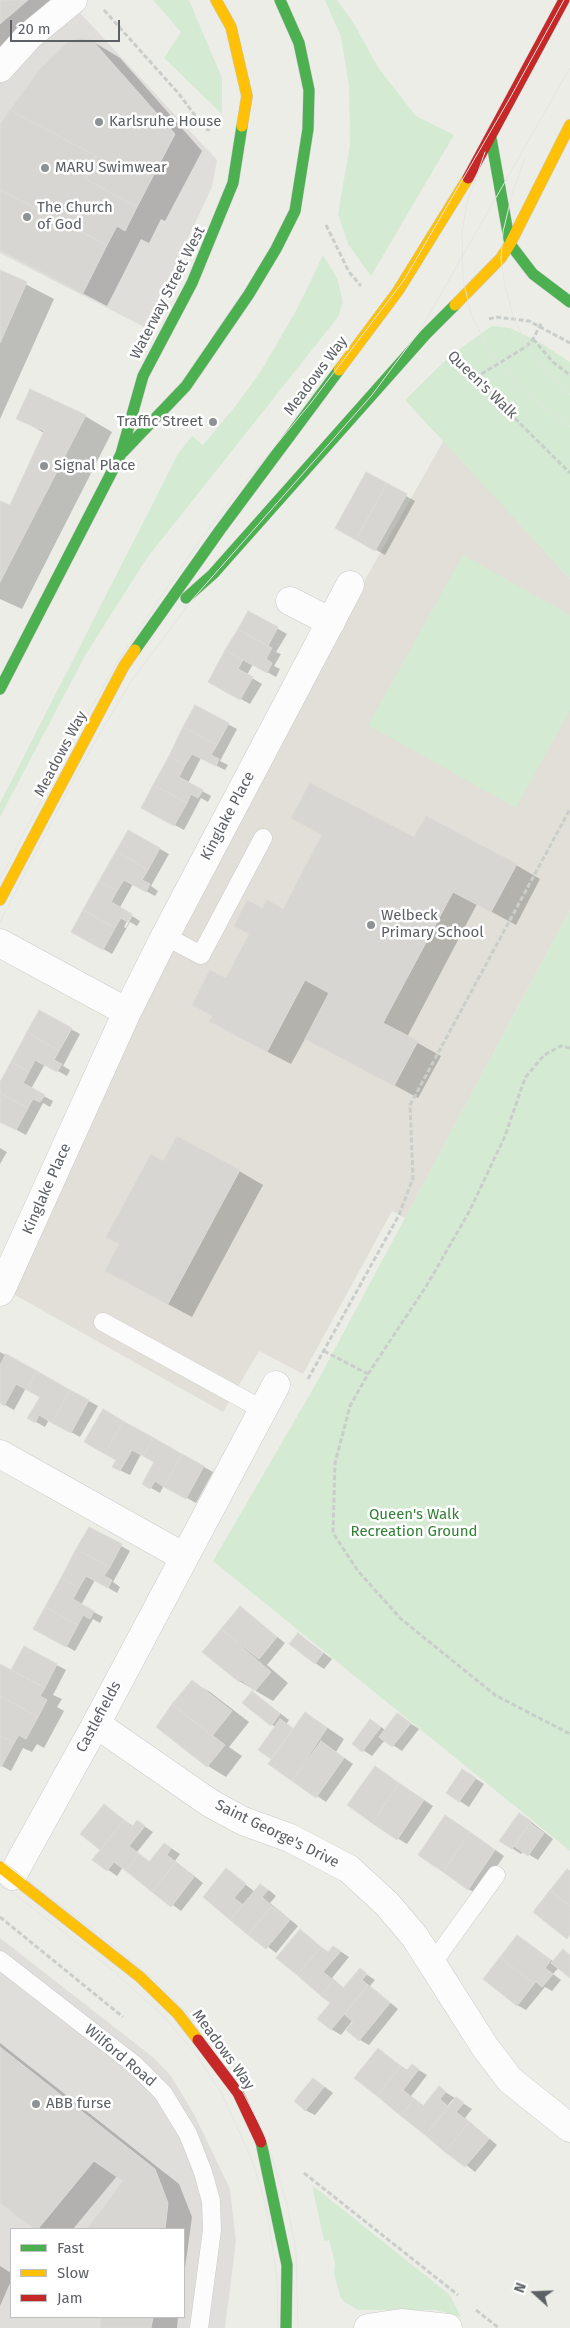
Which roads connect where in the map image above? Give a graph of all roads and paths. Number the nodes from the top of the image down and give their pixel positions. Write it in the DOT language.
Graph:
graph roads {
  1 [pos="73,0"];
  2 [pos="216,0"];
  3 [pos="232,0"];
  4 [pos="280,0"];
  5 [pos="564,0"];
  6 [pos="101,7"];
  7 [pos="231,27"];
  8 [pos="0,68"];
  9 [pos="570,125"];
  10 [pos="205,129"];
  11 [pos="491,138"];
  12 [pos="319,220"];
  13 [pos="510,244"];
  14 [pos="363,288"];
  15 [pos="570,302"];
  16 [pos="488,320"];
  17 [pos="426,334"];
  18 [pos="570,343"];
  19 [pos="570,375"];
  20 [pos="475,378"];
  21 [pos="121,454"];
  22 [pos="570,472"];
  23 [pos="350,585"];
  24 [pos="290,601"];
  25 [pos="331,622"];
  26 [pos="154,625"];
  27 [pos="0,689"];
  28 [pos="570,809"];
  29 [pos="263,838"];
  30 [pos="0,900"];
  31 [pos="165,936"];
  32 [pos="0,943"];
  33 [pos="127,1012"];
  34 [pos="570,1048"];
  35 [pos="8,1253"];
  36 [pos="0,1292"];
  37 [pos="103,1322"];
  38 [pos="324,1351"];
  39 [pos="368,1374"];
  40 [pos="276,1384"];
  41 [pos="263,1410"];
  42 [pos="2,1460"];
  43 [pos="184,1557"];
  44 [pos="96,1724"];
  45 [pos="570,1734"];
  46 [pos="6,1871"];
  47 [pos="496,1875"];
  48 [pos="0,1960"];
  49 [pos="432,1964"];
  50 [pos="570,2128"];
  51 [pos="301,2171"];
  52 [pos="460,2297"];
  53 [pos="476,2309"];
  54 [pos="199,2328"];
  55 [pos="286,2328"];
  56 [pos="368,2328"];
  57 [pos="448,2328"];
  58 [pos="499,2328"];
  1 -- 8 [label="street"];
  2 -- 7 [label="street"];
  3 -- 7 [label="street"];
  4 -- 21 [label="street, Waterway Street West"];
  5 -- 11 [label="street, Meadows Way"];
  6 -- 10 [label="path"];
  7 -- 21 [label="street, Waterway Street West"];
  9 -- 13 [label="street, Meadows Way"];
  11 -- 13 [label="street"];
  11 -- 26 [label="street, Meadows Way"];
  12 -- 14 [label="path"];
  13 -- 15 [label="street"];
  13 -- 17 [label="street, Meadows Way"];
  16 -- 18 [label="path"];
  17 -- 20 [label="path, Queen's Walk"];
  17 -- 26 [label="street, Meadows Way"];
  19 -- 20 [label="path"];
  20 -- 22 [label="path, Queen's Walk"];
  21 -- 27 [label="street, Waterway Street West"];
  23 -- 25 [label="street, Kinglake Place"];
  24 -- 25 [label="street"];
  25 -- 31 [label="street, Kinglake Place"];
  26 -- 30 [label="street, Meadows Way"];
  28 -- 38 [label="path"];
  29 -- 31 [label="lane"];
  31 -- 33 [label="street, Kinglake Place"];
  32 -- 33 [label="street"];
  33 -- 35 [label="street, Kinglake Place"];
  34 -- 39 [label="path"];
  35 -- 36 [label="street, Kinglake Place"];
  37 -- 41 [label="lane"];
  38 -- 39 [label="path"];
  38 -- 40 [label="path"];
  39 -- 45 [label="path"];
  40 -- 41 [label="street, Castlefields"];
  41 -- 43 [label="street, Castlefields"];
  42 -- 43 [label="street"];
  43 -- 44 [label="street, Castlefields"];
  44 -- 46 [label="street, Castlefields"];
  44 -- 49 [label="street, Saint George's Drive"];
  46 -- 55 [label="street, Meadows Way"];
  47 -- 49 [label="lane"];
  48 -- 54 [label="lane, Wilford Road"];
  49 -- 50 [label="street, Saint George's Drive"];
  51 -- 52 [label="path"];
  53 -- 58 [label="path"];
  56 -- 57 [label="street"];
}
